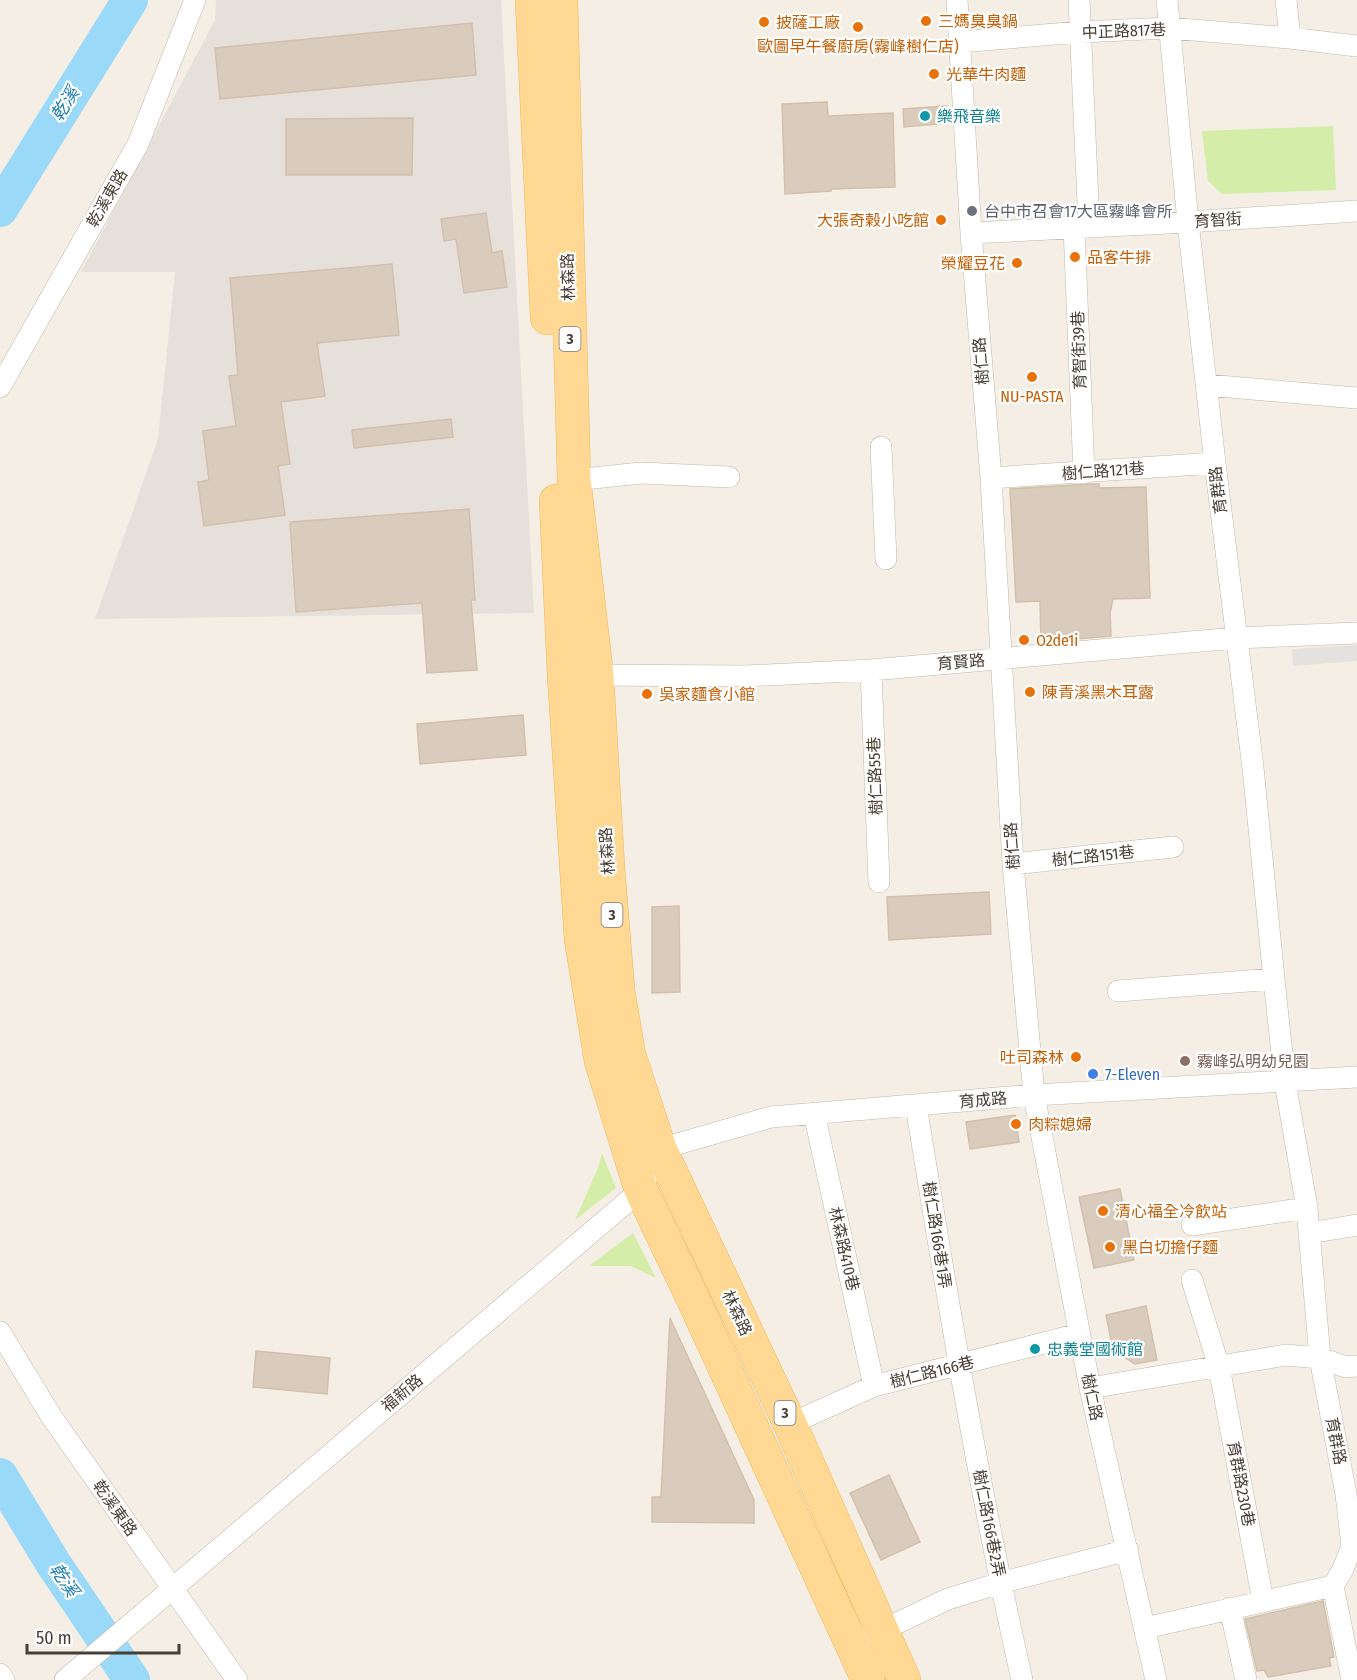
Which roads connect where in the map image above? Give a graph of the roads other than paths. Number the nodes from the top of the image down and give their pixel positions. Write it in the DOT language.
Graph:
graph roads {
  1 [pos="195,0"];
  2 [pos="532,0"];
  3 [pos="561,0"];
  4 [pos="957,0"];
  5 [pos="1079,0"];
  6 [pos="1167,0"];
  7 [pos="1286,0"];
  8 [pos="1169,28"];
  9 [pos="1080,32"];
  10 [pos="1290,38"];
  11 [pos="959,42"];
  12 [pos="1357,46"];
  13 [pos="1357,211"];
  14 [pos="1188,222"];
  15 [pos="1082,227"];
  16 [pos="971,233"];
  17 [pos="1207,385"];
  18 [pos="0,387"];
  19 [pos="1357,398"];
  20 [pos="881,447"];
  21 [pos="1215,463"];
  22 [pos="1084,473"];
  23 [pos="729,477"];
  24 [pos="991,478"];
  25 [pos="574,480"];
  26 [pos="886,559"];
  27 [pos="1357,633"];
  28 [pos="1236,638"];
  29 [pos="1002,658"];
  30 [pos="871,670"];
  31 [pos="564,675"];
  32 [pos="597,676"];
  33 [pos="1173,847"];
  34 [pos="1013,864"];
  35 [pos="879,882"];
  36 [pos="1274,979"];
  37 [pos="1118,991"];
  38 [pos="1357,1077"];
  39 [pos="1286,1082"];
  40 [pos="1034,1095"];
  41 [pos="916,1105"];
  42 [pos="814,1113"];
  43 [pos="660,1149"];
  44 [pos="641,1190"];
  45 [pos="1307,1208"];
  46 [pos="1192,1224"];
  47 [pos="1357,1225"];
  48 [pos="1309,1233"];
  49 [pos="1192,1280"];
  50 [pos="0,1332"];
  51 [pos="1079,1334"];
  52 [pos="1320,1358"];
  53 [pos="959,1365"];
  54 [pos="1357,1366"];
  55 [pos="1219,1367"];
  56 [pos="874,1386"];
  57 [pos="1090,1388"];
  58 [pos="790,1424"];
  59 [pos="1352,1492"];
  60 [pos="1128,1550"];
  61 [pos="1000,1583"];
  62 [pos="1333,1586"];
  63 [pos="167,1592"];
  64 [pos="1263,1601"];
  65 [pos="1230,1608"];
  66 [pos="1145,1628"];
  67 [pos="882,1630"];
  68 [pos="852,1645"];
  69 [pos="0,1674"];
  70 [pos="4,1680"];
  71 [pos="65,1680"];
  72 [pos="237,1680"];
  73 [pos="868,1680"];
  74 [pos="904,1680"];
  75 [pos="1022,1680"];
  76 [pos="1156,1680"];
  77 [pos="1246,1680"];
  78 [pos="1352,1680"];
  1 -- 18 [label="street, 乾溪東路"];
  2 -- 31 [label="main road, 林森路 / 3"];
  3 -- 25 [label="main road, 林森路 / 3"];
  4 -- 11 [label="street, 樹仁路"];
  5 -- 9 [label="street, 育智街39巷"];
  6 -- 8 [label="street, 育群路"];
  7 -- 10 [label="street"];
  8 -- 9 [label="street, 中正路817巷"];
  8 -- 10 [label="street, 中正路817巷"];
  8 -- 14 [label="street, 育群路"];
  9 -- 11 [label="street, 中正路817巷"];
  9 -- 15 [label="street, 育智街39巷"];
  10 -- 12 [label="street, 中正路817巷"];
  11 -- 16 [label="street, 樹仁路"];
  13 -- 14 [label="street, 育智街"];
  14 -- 15 [label="street, 育智街"];
  14 -- 17 [label="street, 育群路"];
  15 -- 16 [label="street, 育智街"];
  15 -- 22 [label="street, 育智街39巷"];
  16 -- 24 [label="street, 樹仁路"];
  17 -- 19 [label="street"];
  17 -- 21 [label="street, 育群路"];
  20 -- 26 [label="street"];
  21 -- 22 [label="street, 樹仁路121巷"];
  21 -- 28 [label="street, 育群路"];
  22 -- 24 [label="street, 樹仁路121巷"];
  23 -- 25 [label="street"];
  24 -- 29 [label="street, 樹仁路"];
  25 -- 32 [label="main road, 林森路 / 3"];
  27 -- 28 [label="street, 育賢路"];
  28 -- 29 [label="street, 育賢路"];
  28 -- 36 [label="street, 育群路"];
  29 -- 30 [label="street, 育賢路"];
  29 -- 34 [label="street, 樹仁路"];
  30 -- 32 [label="street, 育賢路"];
  30 -- 35 [label="street, 樹仁路55巷"];
  31 -- 32 [label="street, 育賢路"];
  31 -- 44 [label="main road, 林森路 / 3"];
  32 -- 43 [label="main road, 林森路 / 3"];
  33 -- 34 [label="street, 樹仁路151巷"];
  34 -- 40 [label="street, 樹仁路"];
  36 -- 37 [label="street"];
  36 -- 39 [label="street, 育群路"];
  38 -- 39 [label="street, 育成路"];
  39 -- 40 [label="street, 育成路"];
  39 -- 45 [label="street, 育群路"];
  40 -- 41 [label="street, 育成路"];
  40 -- 51 [label="street, 樹仁路"];
  41 -- 42 [label="street, 育成路"];
  41 -- 53 [label="street, 樹仁路166巷1弄"];
  42 -- 43 [label="street, 育成路"];
  42 -- 56 [label="street, 林森路410巷"];
  43 -- 44 [label="street"];
  43 -- 58 [label="main road, 林森路 / 3"];
  44 -- 63 [label="street, 福新路"];
  44 -- 68 [label="main road, 林森路 / 3"];
  45 -- 46 [label="street"];
  45 -- 48 [label="street, 育群路"];
  47 -- 48 [label="street"];
  48 -- 52 [label="street, 育群路"];
  49 -- 55 [label="street, 育群路230巷"];
  50 -- 63 [label="street, 乾溪東路"];
  51 -- 53 [label="street, 樹仁路166巷"];
  51 -- 57 [label="street, 樹仁路"];
  52 -- 54 [label="street"];
  52 -- 55 [label="street"];
  52 -- 59 [label="street, 育群路"];
  53 -- 56 [label="street, 樹仁路166巷"];
  53 -- 61 [label="street, 樹仁路166巷2弄"];
  55 -- 57 [label="street"];
  55 -- 64 [label="street, 育群路230巷"];
  56 -- 58 [label="street, 樹仁路166巷"];
  57 -- 60 [label="street, 樹仁路"];
  58 -- 67 [label="main road, 林森路 / 3"];
  59 -- 62 [label="street, 育群路"];
  60 -- 61 [label="street"];
  60 -- 66 [label="street, 樹仁路"];
  61 -- 67 [label="street"];
  61 -- 75 [label="street, 樹仁路166巷2弄"];
  62 -- 64 [label="street"];
  62 -- 78 [label="street"];
  63 -- 71 [label="street, 福新路"];
  63 -- 72 [label="street, 乾溪東路"];
  64 -- 65 [label="street"];
  65 -- 66 [label="street"];
  65 -- 77 [label="street"];
  66 -- 76 [label="street, 樹仁路"];
  67 -- 68 [label="street"];
  67 -- 74 [label="main road, 林森路 / 3"];
  68 -- 73 [label="main road, 林森路 / 3"];
  69 -- 70 [label="street"];
}
